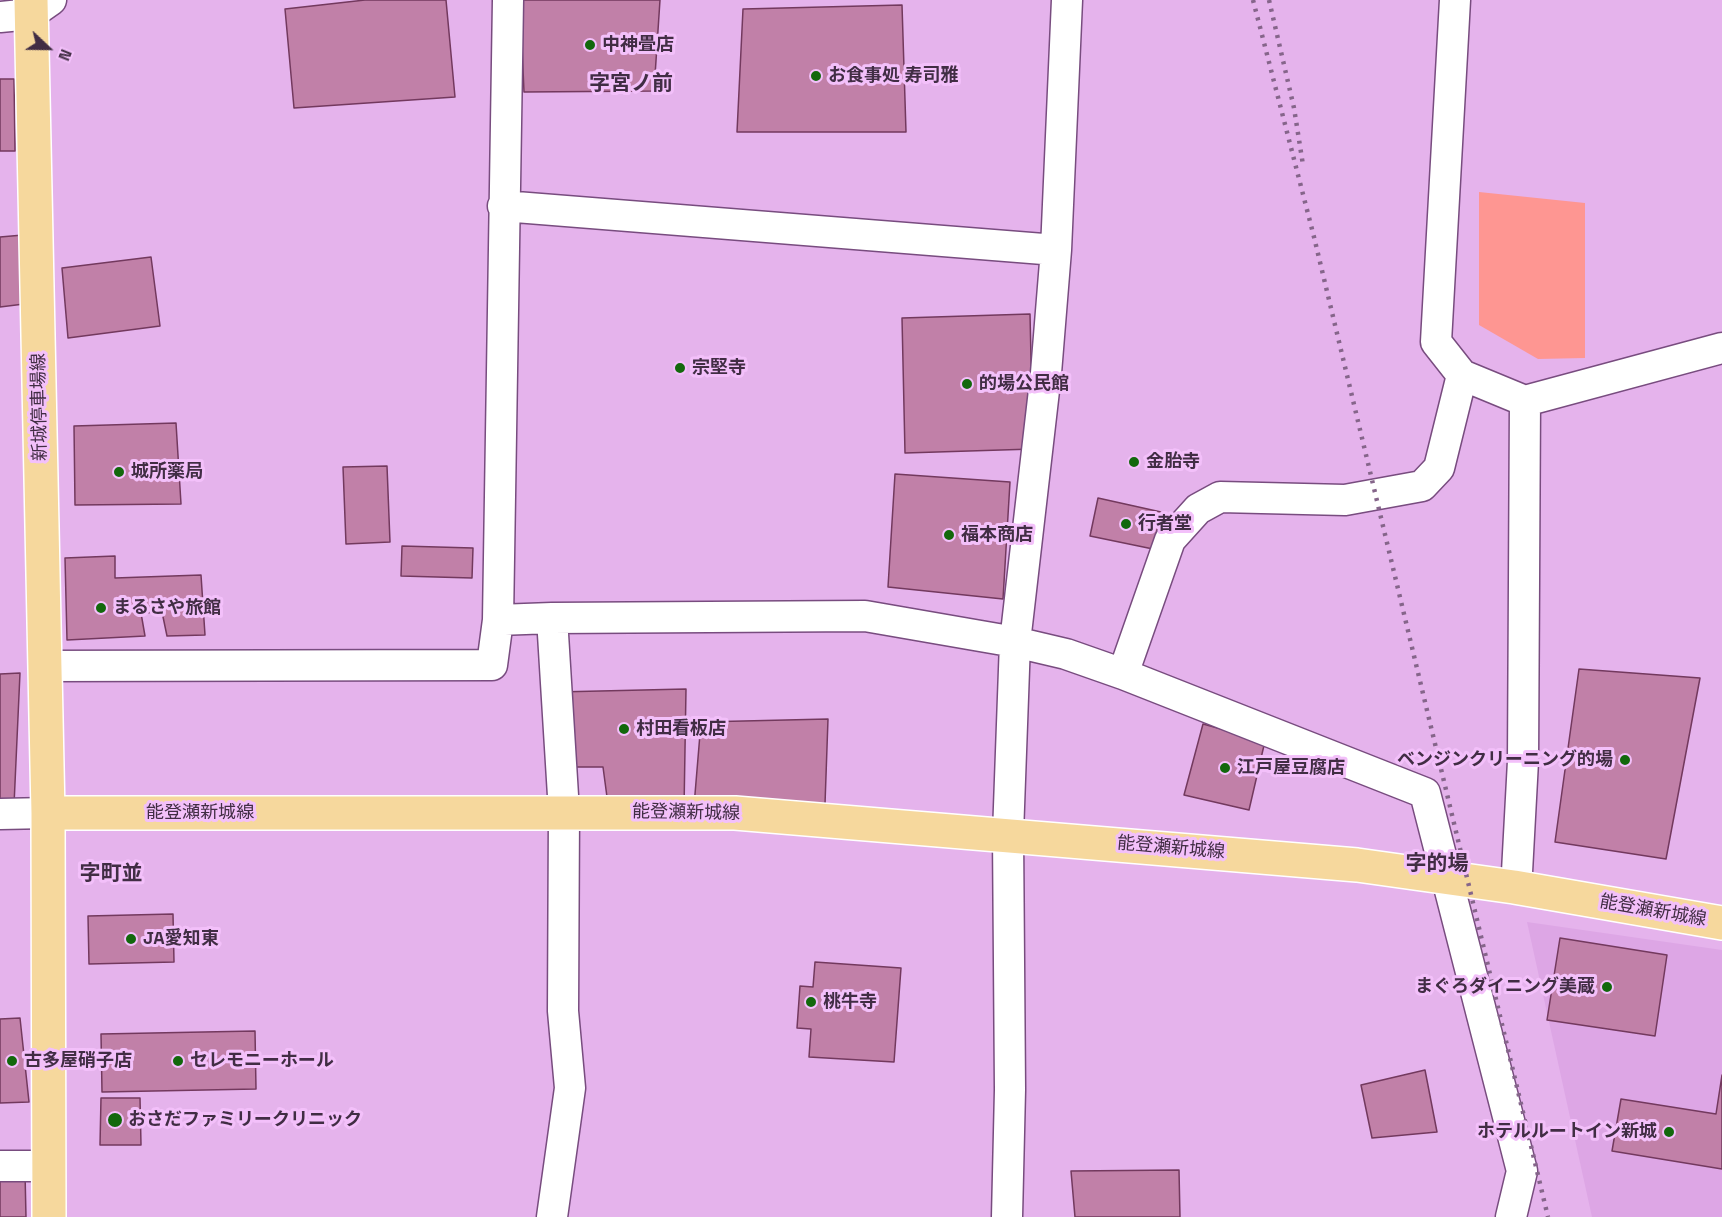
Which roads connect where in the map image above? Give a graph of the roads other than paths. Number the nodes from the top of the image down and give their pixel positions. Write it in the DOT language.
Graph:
graph roads {
  1 [pos="508,0"];
  2 [pos="1066,0"];
  3 [pos="1455,0"];
  4 [pos="28,8"];
  5 [pos="503,206"];
  6 [pos="1056,250"];
  7 [pos="1722,348"];
  8 [pos="1462,375"];
  9 [pos="1526,401"];
  10 [pos="552,618"];
  11 [pos="498,620"];
  12 [pos="1015,642"];
  13 [pos="45,666"];
  14 [pos="1123,674"];
  15 [pos="564,812"];
  16 [pos="48,813"];
  17 [pos="0,814"];
  18 [pos="1008,834"];
  19 [pos="1446,878"];
  20 [pos="1514,887"];
  21 [pos="1722,923"];
  22 [pos="0,1166"];
  23 [pos="49,1166"];
  24 [pos="49,1217"];
  25 [pos="552,1217"];
  26 [pos="1007,1217"];
  27 [pos="1511,1217"];
  1 -- 5 [label="street"];
  2 -- 6 [label="street"];
  3 -- 8 [label="street"];
  4 -- 13 [label="main road, 新城停車場線"];
  5 -- 6 [label="street"];
  5 -- 11 [label="street"];
  6 -- 12 [label="street"];
  7 -- 9 [label="street"];
  8 -- 9 [label="street"];
  8 -- 14 [label="street"];
  9 -- 20 [label="street"];
  10 -- 11 [label="street"];
  10 -- 12 [label="street"];
  10 -- 15 [label="street"];
  11 -- 13 [label="street"];
  12 -- 14 [label="street"];
  12 -- 18 [label="street"];
  13 -- 16 [label="main road, 新城停車場線"];
  14 -- 19 [label="street"];
  15 -- 16 [label="main road, 能登瀬新城線"];
  15 -- 18 [label="main road, 能登瀬新城線"];
  15 -- 25 [label="street"];
  16 -- 17 [label="street"];
  16 -- 23 [label="main road"];
  18 -- 19 [label="main road, 能登瀬新城線"];
  18 -- 26 [label="street"];
  19 -- 20 [label="main road, 能登瀬新城線"];
  19 -- 27 [label="street"];
  20 -- 21 [label="main road, 能登瀬新城線"];
  22 -- 23 [label="street"];
  23 -- 24 [label="main road"];
}
